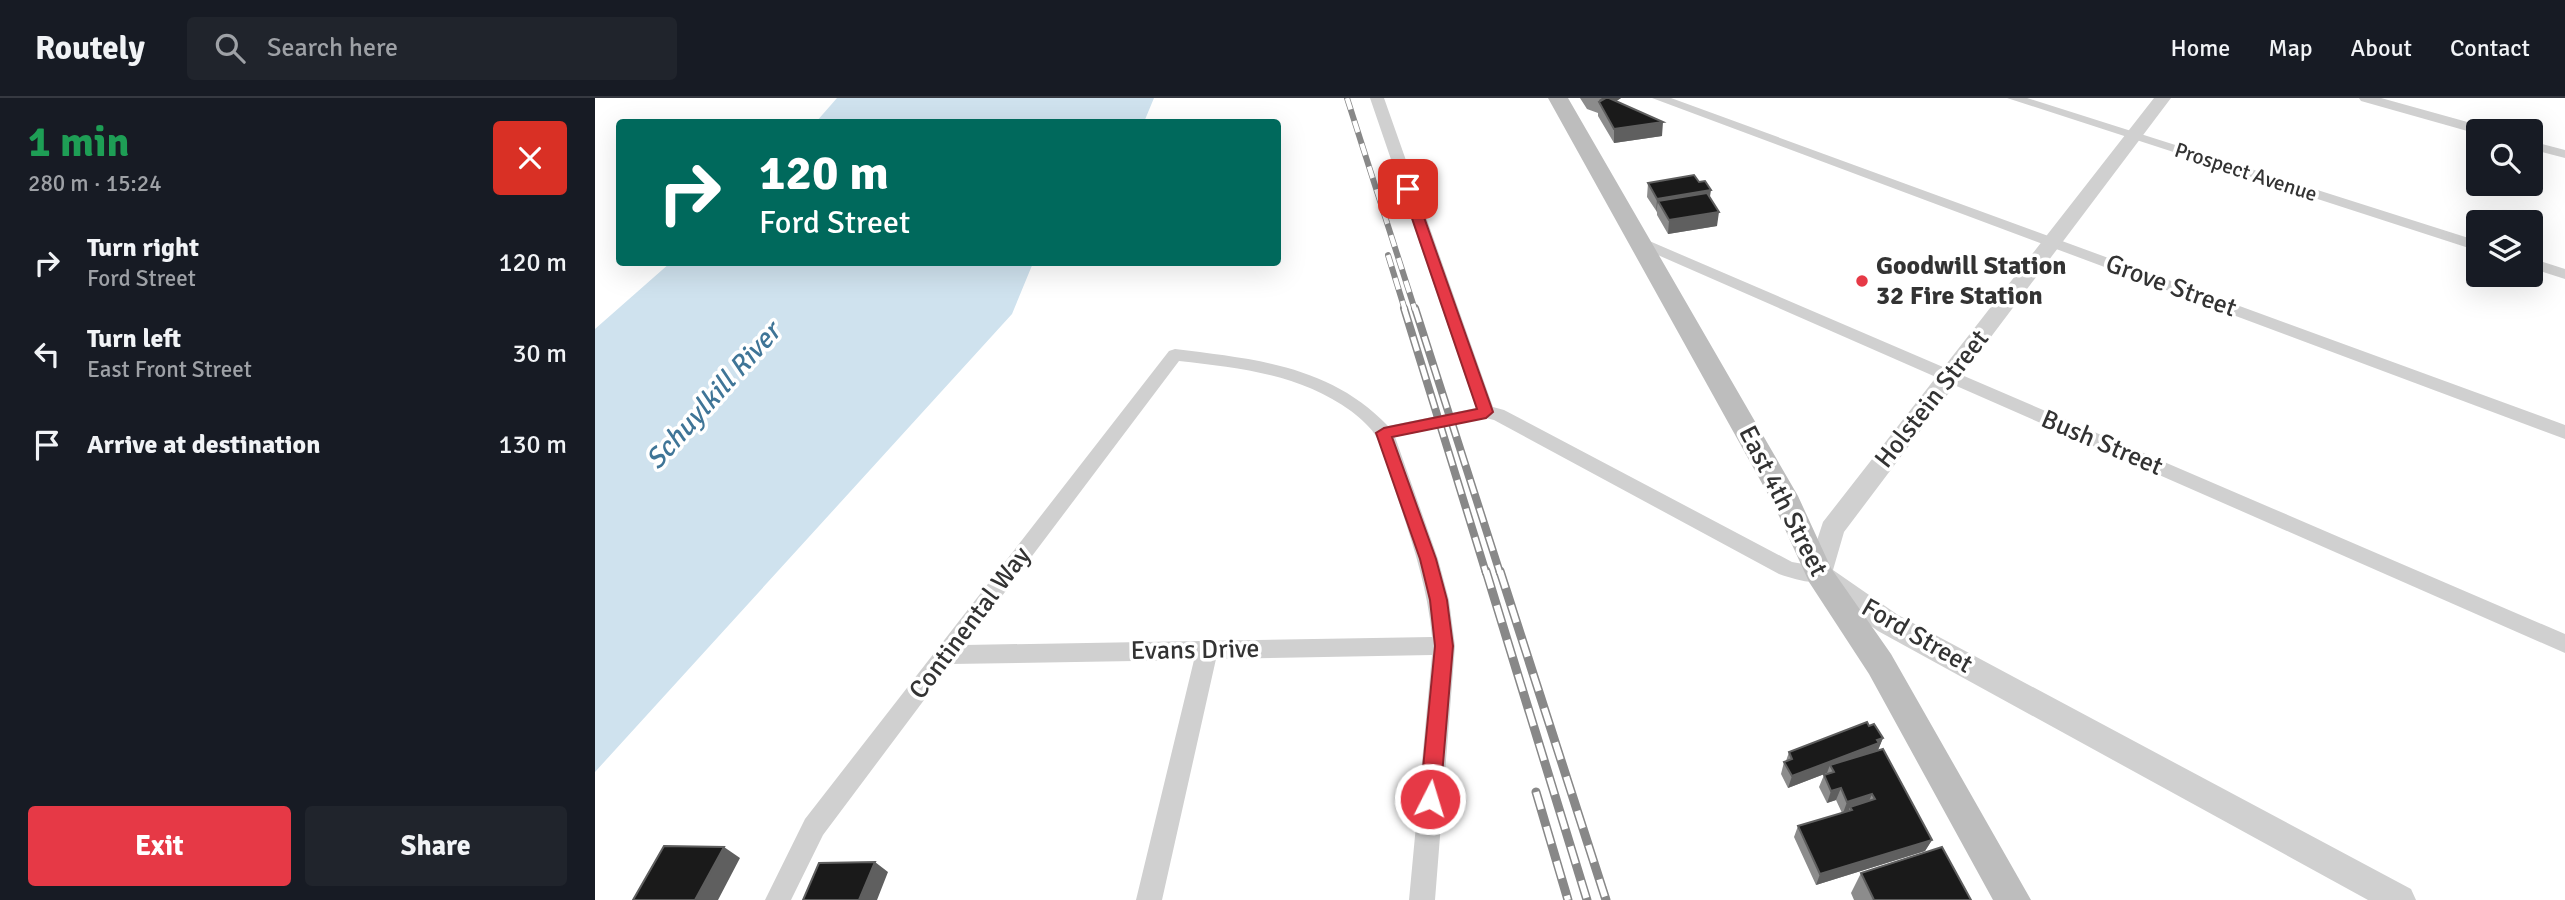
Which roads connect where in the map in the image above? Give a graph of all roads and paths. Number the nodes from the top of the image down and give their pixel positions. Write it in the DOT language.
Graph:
graph roads {
  1 [pos="1377,98"];
  2 [pos="1558,98"];
  3 [pos="1659,98"];
  4 [pos="2014,98"];
  5 [pos="2163,98"];
  6 [pos="2366,98"];
  7 [pos="2466,126"];
  8 [pos="2134,136"];
  9 [pos="2543,148"];
  10 [pos="2565,154"];
  11 [pos="1640,242"];
  12 [pos="2052,242"];
  13 [pos="2466,242"];
  14 [pos="2543,267"];
  15 [pos="2565,274"];
  16 [pos="1949,377"];
  17 [pos="1486,412"];
  18 [pos="2565,432"];
  19 [pos="1384,433"];
  20 [pos="1819,574"];
  21 [pos="2565,644"];
  22 [pos="1444,646"];
  23 [pos="1207,650"];
  24 [pos="946,655"];
  25 [pos="778,900"];
  26 [pos="1149,900"];
  27 [pos="1422,900"];
  28 [pos="2013,900"];
  29 [pos="2400,900"];
  1 -- 17 [label="street"];
  2 -- 11 [label="main road, East 4th Street"];
  3 -- 12 [label="street, Grove Street"];
  4 -- 8 [label="street, Prospect Avenue"];
  5 -- 8 [label="street, Holstein Street"];
  6 -- 7 [label="street"];
  8 -- 12 [label="street, Holstein Street"];
  8 -- 13 [label="street, Prospect Avenue"];
  9 -- 10 [label="street"];
  11 -- 16 [label="street, Bush Street"];
  11 -- 20 [label="main road, East 4th Street"];
  12 -- 16 [label="street, Holstein Street"];
  12 -- 18 [label="street, Grove Street"];
  14 -- 15 [label="street"];
  16 -- 20 [label="street, Holstein Street"];
  16 -- 21 [label="street, Bush Street"];
  17 -- 19 [label="street"];
  17 -- 20 [label="street, Ford Street"];
  19 -- 22 [label="street"];
  19 -- 24 [label="street, Continental Way"];
  20 -- 28 [label="main road, East 4th Street"];
  20 -- 29 [label="street, Ford Street"];
  22 -- 23 [label="street, Evans Drive"];
  22 -- 27 [label="street"];
  23 -- 24 [label="street, Evans Drive"];
  23 -- 26 [label="street"];
  24 -- 25 [label="street, Continental Way"];
}
